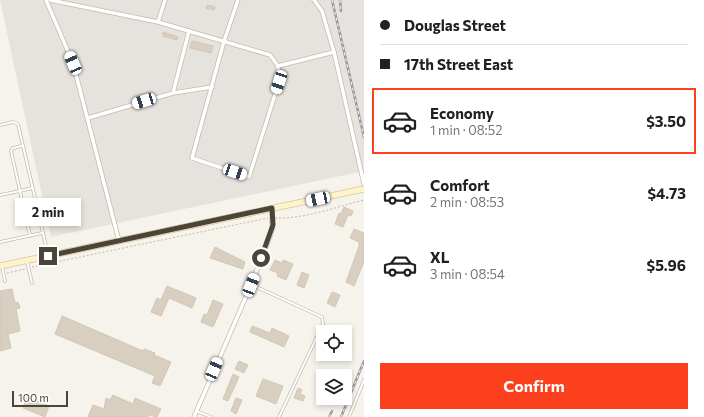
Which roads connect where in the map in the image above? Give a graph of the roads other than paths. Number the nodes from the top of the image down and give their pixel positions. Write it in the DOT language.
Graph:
graph roads {
  1 [pos="46,0"];
  2 [pos="50,0"];
  3 [pos="77,0"];
  4 [pos="165,0"];
  5 [pos="238,0"];
  6 [pos="314,0"];
  7 [pos="75,6"];
  8 [pos="158,22"];
  9 [pos="189,31"];
  10 [pos="224,42"];
  11 [pos="334,52"];
  12 [pos="278,66"];
  13 [pos="212,88"];
  14 [pos="173,93"];
  15 [pos="88,118"];
  16 [pos="0,125"];
  17 [pos="22,146"];
  18 [pos="364,184"];
  19 [pos="32,188"];
  20 [pos="364,189"];
  21 [pos="20,191"];
  22 [pos="0,195"];
  23 [pos="272,208"];
  24 [pos="42,233"];
  25 [pos="30,236"];
  26 [pos="119,241"];
  27 [pos="0,242"];
  28 [pos="48,256"];
  29 [pos="27,261"];
  30 [pos="1,266"];
  31 [pos="4,281"];
  32 [pos="32,283"];
  33 [pos="251,285"];
  34 [pos="364,380"];
  35 [pos="196,411"];
  36 [pos="194,417"];
  37 [pos="211,417"];
  38 [pos="279,417"];
  39 [pos="349,417"];
  1 -- 15 [label="street"];
  2 -- 7 [label="street"];
  3 -- 7 [label="street"];
  4 -- 8 [label="street"];
  5 -- 10 [label="street"];
  6 -- 11 [label="street"];
  7 -- 8 [label="street"];
  8 -- 9 [label="street"];
  9 -- 10 [label="street"];
  9 -- 14 [label="street"];
  10 -- 12 [label="street"];
  10 -- 13 [label="street"];
  11 -- 12 [label="street"];
  11 -- 18 [label="street"];
  12 -- 13 [label="street"];
  13 -- 14 [label="street"];
  14 -- 15 [label="street"];
  15 -- 26 [label="street"];
  16 -- 17 [label="lane"];
  17 -- 19 [label="lane"];
  17 -- 21 [label="lane"];
  19 -- 21 [label="lane"];
  19 -- 24 [label="lane"];
  20 -- 23 [label="main road"];
  21 -- 22 [label="lane"];
  21 -- 25 [label="lane"];
  23 -- 26 [label="main road"];
  23 -- 33 [label="street"];
  24 -- 25 [label="lane"];
  24 -- 28 [label="lane"];
  25 -- 27 [label="lane"];
  26 -- 28 [label="main road"];
  28 -- 29 [label="main road"];
  29 -- 30 [label="main road"];
  29 -- 32 [label="lane"];
  30 -- 31 [label="lane"];
  33 -- 35 [label="street"];
  33 -- 38 [label="lane"];
  34 -- 39 [label="lane"];
  35 -- 36 [label="street"];
  35 -- 37 [label="lane"];
}
